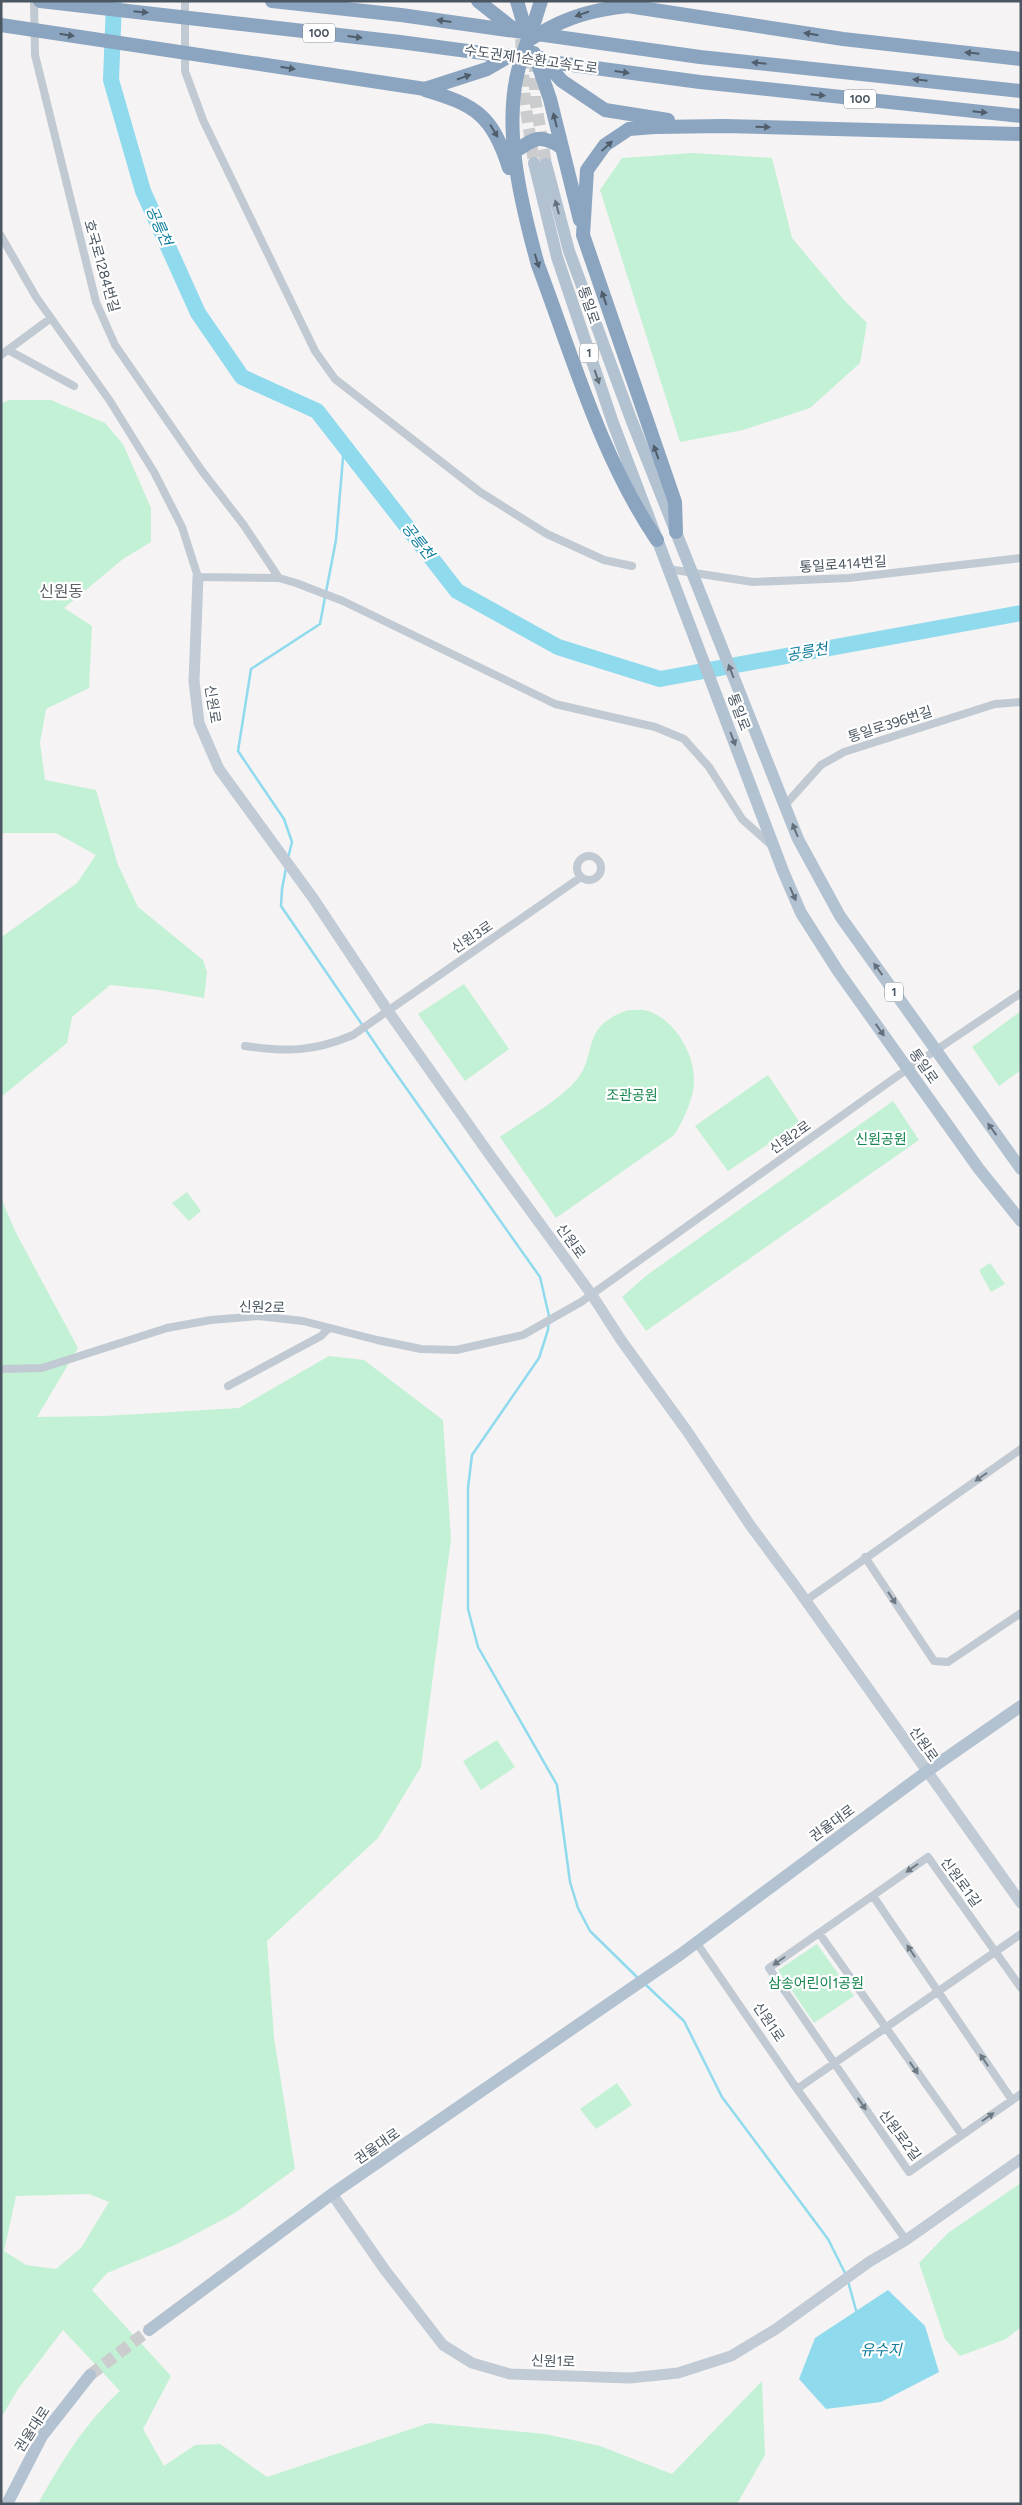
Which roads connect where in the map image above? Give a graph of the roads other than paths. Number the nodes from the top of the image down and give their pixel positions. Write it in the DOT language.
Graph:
graph roads {
  1 [pos="34,1"];
  2 [pos="40,1"];
  3 [pos="185,1"];
  4 [pos="272,1"];
  5 [pos="478,1"];
  6 [pos="517,1"];
  7 [pos="541,1"];
  8 [pos="639,1"];
  9 [pos="656,9"];
  10 [pos="1,25"];
  11 [pos="528,41"];
  12 [pos="1021,59"];
  13 [pos="425,89"];
  14 [pos="1021,91"];
  15 [pos="1021,116"];
  16 [pos="724,126"];
  17 [pos="1021,134"];
  18 [pos="562,146"];
  19 [pos="513,153"];
  20 [pos="529,235"];
  21 [pos="583,235"];
  22 [pos="1,236"];
  23 [pos="51,318"];
  24 [pos="4,353"];
  25 [pos="74,386"];
  26 [pos="676,532"];
  27 [pos="657,540"];
  28 [pos="1021,558"];
  29 [pos="632,566"];
  30 [pos="668,569"];
  31 [pos="694,575"];
  32 [pos="198,577"];
  33 [pos="279,578"];
  34 [pos="1021,702"];
  35 [pos="784,805"];
  36 [pos="774,848"];
  37 [pos="581,877"];
  38 [pos="1021,993"];
  39 [pos="388,1011"];
  40 [pos="244,1046"];
  41 [pos="937,1051"];
  42 [pos="908,1070"];
  43 [pos="1021,1169"];
  44 [pos="1008,1204"];
  45 [pos="1021,1221"];
  46 [pos="1021,1233"];
  47 [pos="592,1294"];
  48 [pos="329,1328"];
  49 [pos="1,1369"];
  50 [pos="228,1386"];
  51 [pos="1021,1449"];
  52 [pos="865,1557"];
  53 [pos="805,1600"];
  54 [pos="1021,1613"];
  55 [pos="1021,1706"];
  56 [pos="926,1772"];
  57 [pos="873,1896"];
  58 [pos="1021,1903"];
  59 [pos="819,1933"];
  60 [pos="1021,1934"];
  61 [pos="696,1942"];
  62 [pos="996,1951"];
  63 [pos="1021,1988"];
  64 [pos="938,1992"];
  65 [pos="886,2028"];
  66 [pos="834,2064"];
  67 [pos="797,2090"];
  68 [pos="1021,2094"];
  69 [pos="1012,2100"];
  70 [pos="962,2135"];
  71 [pos="1021,2159"];
  72 [pos="332,2194"];
  73 [pos="906,2240"];
  74 [pos="149,2330"];
  75 [pos="90,2376"];
  76 [pos="7,2504"];
  1 -- 33 [label="street, 호국로1284번길"];
  2 -- 15 [label="highway, 수도권제1순환고속도로 / 100, one-way"];
  3 -- 29 [label="street"];
  14 -- 4 [label="highway, 수도권제1순환고속도로 / 100, one-way"];
  5 -- 11 [label="highway"];
  6 -- 11 [label="highway"];
  7 -- 11 [label="highway"];
  8 -- 9 [label="highway"];
  9 -- 11 [label="highway, one-way"];
  12 -- 9 [label="highway, one-way"];
  10 -- 13 [label="highway, one-way"];
  13 -- 11 [label="highway, one-way"];
  11 -- 16 [label="highway"];
  18 -- 11 [label="highway, one-way"];
  11 -- 19 [label="highway"];
  13 -- 20 [label="highway, one-way"];
  16 -- 17 [label="highway, one-way"];
  21 -- 16 [label="highway, one-way"];
  18 -- 19 [label="highway"];
  18 -- 21 [label="highway"];
  19 -- 20 [label="highway"];
  20 -- 27 [label="highway, one-way"];
  26 -- 21 [label="highway, one-way"];
  22 -- 23 [label="street"];
  23 -- 24 [label="street"];
  23 -- 32 [label="street"];
  24 -- 25 [label="street"];
  26 -- 27 [label="main road, 통일로 / 1, one-way"];
  26 -- 31 [label="main road, 통일로 / 1"];
  27 -- 30 [label="main road, 통일로 / 1"];
  28 -- 31 [label="street, 통일로414번길"];
  30 -- 31 [label="street, 통일로414번길"];
  30 -- 36 [label="main road, 통일로 / 1, one-way"];
  35 -- 31 [label="main road, 통일로 / 1, one-way"];
  32 -- 33 [label="street"];
  32 -- 39 [label="street, 신원로"];
  33 -- 36 [label="street"];
  34 -- 35 [label="street, 통일로396번길"];
  41 -- 35 [label="main road, 통일로 / 1, one-way"];
  36 -- 42 [label="main road, 통일로 / 1, one-way"];
  37 -- 39 [label="street, 신원3로"];
  38 -- 41 [label="street, 신원2로"];
  39 -- 40 [label="street, 신원3로"];
  39 -- 47 [label="street, 신원로"];
  41 -- 42 [label="street, 신원2로"];
  43 -- 41 [label="main road, 통일로 / 1, one-way"];
  42 -- 44 [label="main road, 통일로 / 1"];
  42 -- 47 [label="street, 신원2로"];
  44 -- 45 [label="main road, 통일로 / 1"];
  44 -- 46 [label="main road"];
  47 -- 48 [label="street, 신원2로"];
  47 -- 53 [label="street, 신원로"];
  48 -- 49 [label="street, 신원2로"];
  48 -- 50 [label="street"];
  51 -- 52 [label="street, one-way"];
  52 -- 53 [label="street"];
  52 -- 54 [label="street, one-way"];
  53 -- 56 [label="street, 신원로"];
  55 -- 56 [label="main road, 권율대로"];
  56 -- 58 [label="street, 신원로"];
  56 -- 61 [label="main road, 권율대로"];
  57 -- 59 [label="street, 신원로1길"];
  62 -- 57 [label="street, 신원로1길, one-way"];
  64 -- 57 [label="street, one-way"];
  59 -- 65 [label="street"];
  59 -- 66 [label="street, 신원로1길, one-way"];
  60 -- 62 [label="street"];
  61 -- 67 [label="street, 신원1로"];
  61 -- 72 [label="main road, 권율대로"];
  62 -- 63 [label="street"];
  62 -- 64 [label="street"];
  64 -- 65 [label="street"];
  69 -- 64 [label="street, one-way"];
  65 -- 66 [label="street"];
  65 -- 70 [label="street, one-way"];
  66 -- 67 [label="street"];
  66 -- 70 [label="street, 신원로2길, one-way"];
  67 -- 73 [label="street, 신원1로"];
  68 -- 69 [label="street, 신원로2길"];
  70 -- 69 [label="street, 신원로2길, one-way"];
  71 -- 73 [label="street"];
  72 -- 73 [label="street, 신원1로"];
  72 -- 74 [label="main road, 권율대로"];
  75 -- 76 [label="main road, 권율대로"];
}
